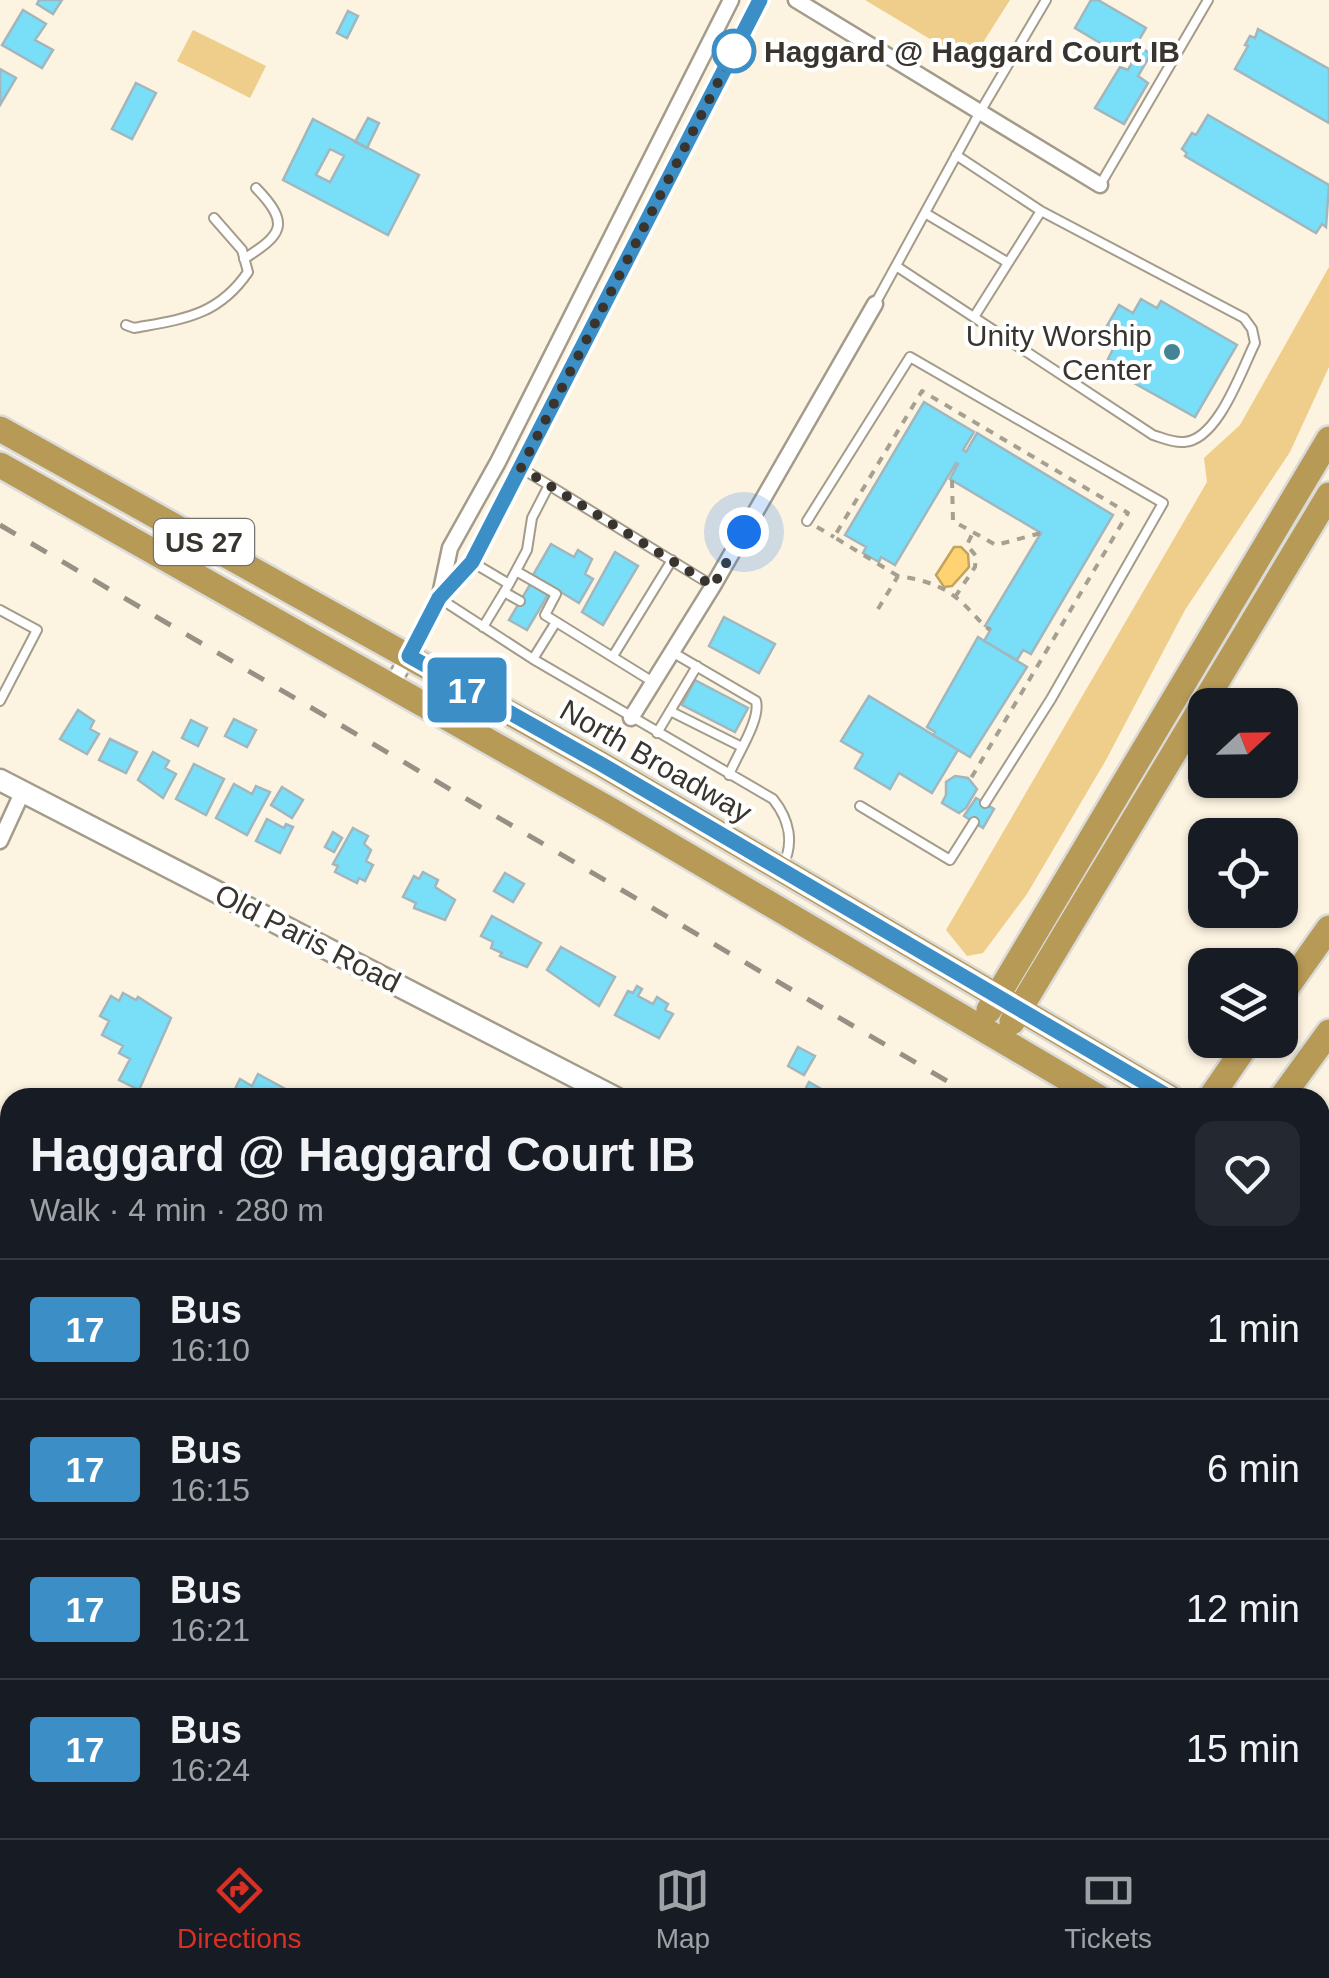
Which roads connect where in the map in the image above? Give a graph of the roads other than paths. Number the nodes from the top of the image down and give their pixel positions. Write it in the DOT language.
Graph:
graph roads {
  1 [pos="732,0"];
  2 [pos="760,0"];
  3 [pos="796,0"];
  4 [pos="1046,0"];
  5 [pos="1208,0"];
  6 [pos="980,112"];
  7 [pos="670,122"];
  8 [pos="692,134"];
  9 [pos="956,155"];
  10 [pos="1100,185"];
  11 [pos="256,188"];
  12 [pos="1041,211"];
  13 [pos="925,212"];
  14 [pos="214,218"];
  15 [pos="618,223"];
  16 [pos="640,234"];
  17 [pos="244,259"];
  18 [pos="1007,262"];
  19 [pos="896,266"];
  20 [pos="875,304"];
  21 [pos="974,316"];
  22 [pos="126,325"];
  23 [pos="548,363"];
  24 [pos="569,374"];
  25 [pos="1,431"];
  26 [pos="1329,439"];
  27 [pos="0,465"];
  28 [pos="521,468"];
  29 [pos="489,478"];
  30 [pos="549,485"];
  31 [pos="510,489"];
  32 [pos="1329,495"];
  33 [pos="806,521"];
  34 [pos="672,560"];
  35 [pos="472,562"];
  36 [pos="516,571"];
  37 [pos="713,586"];
  38 [pos="506,588"];
  39 [pos="439,598"];
  40 [pos="520,601"];
  41 [pos="0,610"];
  42 [pos="556,622"];
  43 [pos="483,627"];
  44 [pos="672,652"];
  45 [pos="409,656"];
  46 [pos="613,656"];
  47 [pos="533,659"];
  48 [pos="697,666"];
  49 [pos="654,682"];
  50 [pos="392,685"];
  51 [pos="0,701"];
  52 [pos="670,710"];
  53 [pos="632,718"];
  54 [pos="657,733"];
  55 [pos="740,746"];
  56 [pos="728,775"];
  57 [pos="0,780"];
  58 [pos="23,791"];
  59 [pos="985,803"];
  60 [pos="860,806"];
  61 [pos="974,822"];
  62 [pos="0,841"];
  63 [pos="780,870"];
  64 [pos="1329,928"];
  65 [pos="1298,972"];
  66 [pos="1008,1002"];
  67 [pos="992,1033"];
  68 [pos="1327,1035"];
  69 [pos="1237,1058"];
  70 [pos="597,1088"];
  71 [pos="1083,1088"];
  72 [pos="1154,1088"];
  73 [pos="1217,1088"];
  74 [pos="1288,1088"];
  1 -- 7 [label="street"];
  2 -- 8 [label="street"];
  3 -- 6 [label="street"];
  4 -- 6 [label="lane"];
  5 -- 10 [label="lane"];
  6 -- 9 [label="lane"];
  6 -- 10 [label="street"];
  7 -- 8 [label="lane"];
  7 -- 15 [label="street"];
  8 -- 16 [label="street"];
  9 -- 12 [label="lane"];
  9 -- 13 [label="lane"];
  11 -- 17 [label="lane"];
  12 -- 18 [label="lane"];
  12 -- 21 [label="lane"];
  13 -- 18 [label="lane"];
  13 -- 19 [label="lane"];
  14 -- 17 [label="lane"];
  15 -- 16 [label="lane"];
  15 -- 23 [label="street"];
  16 -- 24 [label="street"];
  17 -- 22 [label="lane"];
  18 -- 21 [label="lane"];
  19 -- 20 [label="lane"];
  19 -- 21 [label="lane"];
  20 -- 37 [label="street"];
  23 -- 24 [label="lane"];
  23 -- 29 [label="street"];
  24 -- 28 [label="street"];
  25 -- 45 [label="highway, North Broadway / US 27"];
  26 -- 66 [label="highway"];
  27 -- 50 [label="highway, US 27"];
  28 -- 30 [label="lane"];
  28 -- 31 [label="street"];
  29 -- 31 [label="lane"];
  29 -- 39 [label="street"];
  30 -- 34 [label="lane"];
  30 -- 36 [label="lane"];
  31 -- 35 [label="street"];
  32 -- 66 [label="highway"];
  33 -- 59 [label="lane"];
  34 -- 37 [label="lane"];
  34 -- 46 [label="lane"];
  35 -- 38 [label="lane"];
  35 -- 39 [label="street"];
  36 -- 38 [label="lane"];
  36 -- 42 [label="lane"];
  37 -- 44 [label="street"];
  38 -- 40 [label="lane"];
  38 -- 43 [label="lane"];
  39 -- 43 [label="lane"];
  39 -- 45 [label="street"];
  41 -- 51 [label="lane"];
  42 -- 46 [label="lane"];
  42 -- 47 [label="lane"];
  43 -- 47 [label="lane"];
  44 -- 48 [label="lane"];
  44 -- 49 [label="street"];
  45 -- 50 [label="street"];
  45 -- 63 [label="highway, North Broadway / US 27"];
  46 -- 49 [label="lane"];
  47 -- 53 [label="lane"];
  48 -- 52 [label="lane"];
  48 -- 55 [label="lane"];
  49 -- 53 [label="street"];
  50 -- 67 [label="highway, US 27"];
  52 -- 54 [label="lane"];
  52 -- 55 [label="lane"];
  53 -- 54 [label="lane"];
  54 -- 56 [label="lane"];
  55 -- 56 [label="lane"];
  56 -- 63 [label="lane"];
  57 -- 58 [label="street, Old Paris Road"];
  58 -- 62 [label="street"];
  58 -- 70 [label="street, Old Paris Road"];
  60 -- 61 [label="lane"];
  63 -- 66 [label="highway, North Broadway / US 27"];
  64 -- 65 [label="highway"];
  66 -- 67 [label="highway"];
  66 -- 72 [label="highway, North Broadway / US 27"];
  67 -- 71 [label="highway, US 27"];
  68 -- 74 [label="highway"];
  69 -- 73 [label="highway"];
}
